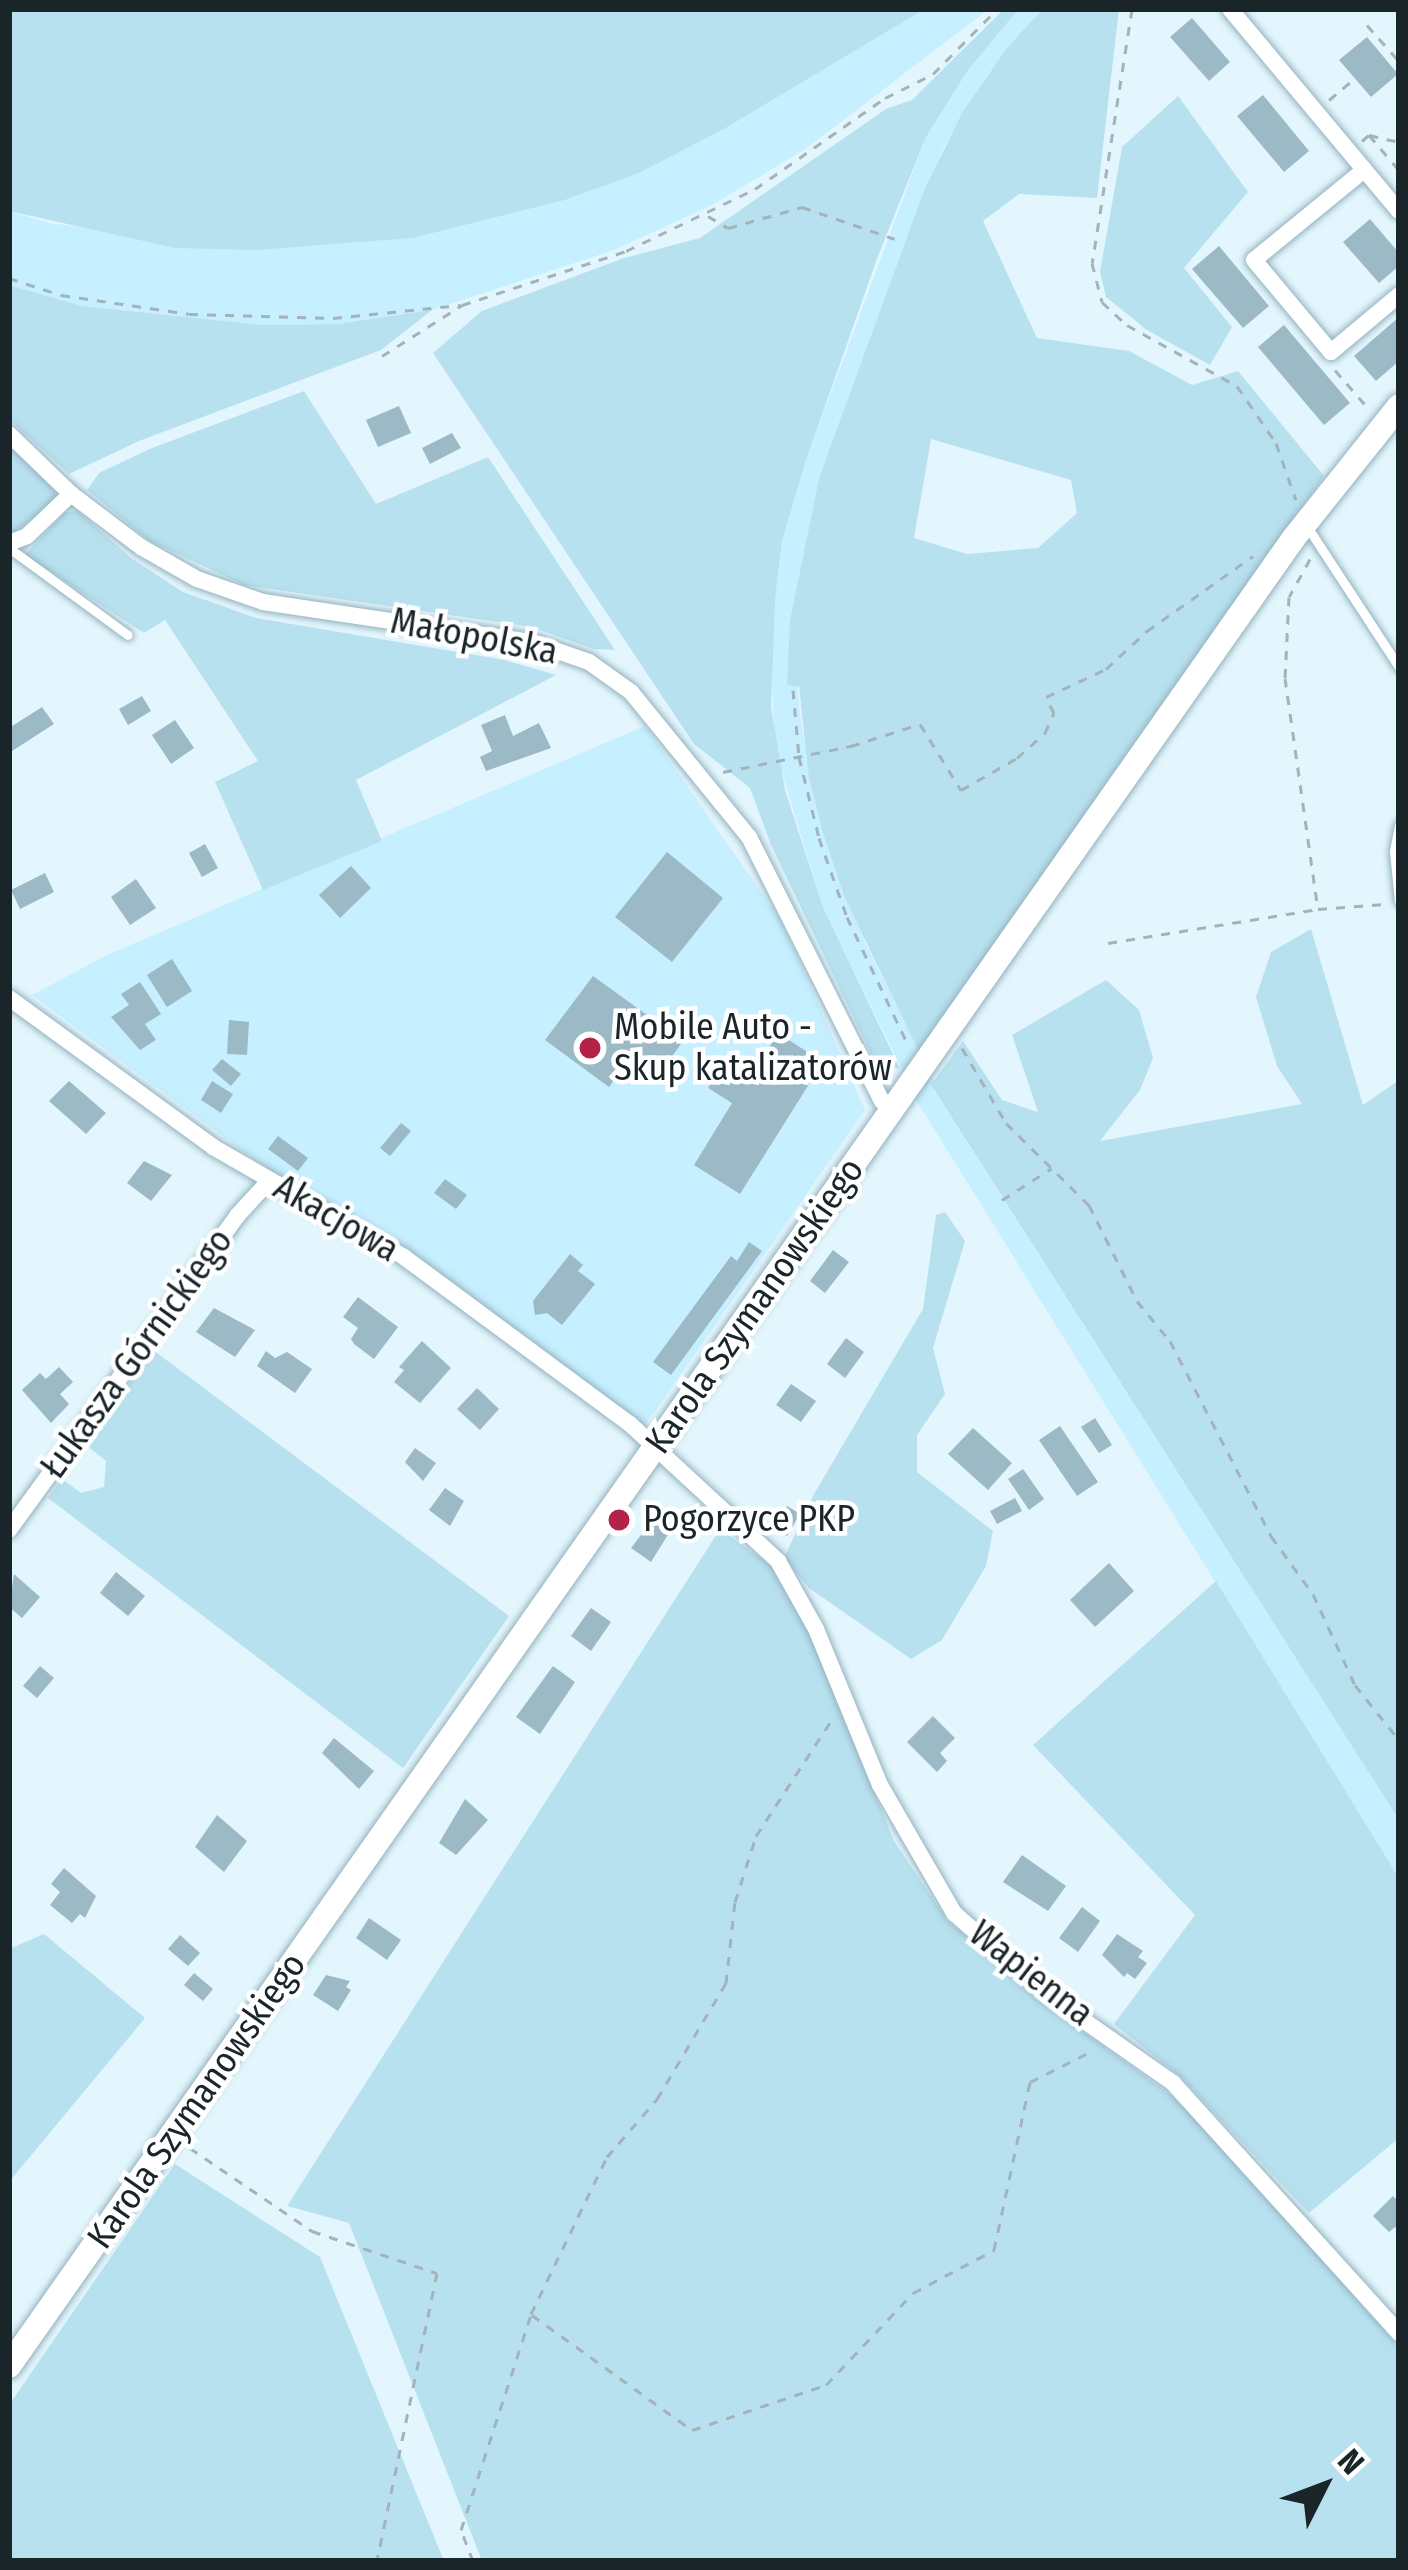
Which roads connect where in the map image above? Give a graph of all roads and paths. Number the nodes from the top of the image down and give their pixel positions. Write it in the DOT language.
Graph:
graph roads {
  1 [pos="997,9"];
  2 [pos="1132,9"];
  3 [pos="1230,9"];
  4 [pos="1367,25"];
  5 [pos="1399,61"];
  6 [pos="1354,78"];
  7 [pos="1323,105"];
  8 [pos="1369,135"];
  9 [pos="1399,142"];
  10 [pos="1358,144"];
  11 [pos="1364,170"];
  12 [pos="1399,170"];
  13 [pos="1399,211"];
  14 [pos="707,215"];
  15 [pos="895,239"];
  16 [pos="9,278"];
  17 [pos="1399,295"];
  18 [pos="462,305"];
  19 [pos="1331,352"];
  20 [pos="382,356"];
  21 [pos="1399,406"];
  22 [pos="1369,409"];
  23 [pos="9,434"];
  24 [pos="71,494"];
  25 [pos="1306,535"];
  26 [pos="9,546"];
  27 [pos="128,635"];
  28 [pos="1399,667"];
  29 [pos="793,690"];
  30 [pos="800,757"];
  31 [pos="704,776"];
  32 [pos="1399,825"];
  33 [pos="1399,902"];
  34 [pos="1318,909"];
  35 [pos="1108,943"];
  36 [pos="9,998"];
  37 [pos="949,1034"];
  38 [pos="907,1042"];
  39 [pos="894,1109"];
  40 [pos="1054,1167"];
  41 [pos="269,1181"];
  42 [pos="1002,1200"];
  43 [pos="654,1450"];
  44 [pos="9,1530"];
  45 [pos="845,1701"];
  46 [pos="1399,1740"];
  47 [pos="1116,2039"];
  48 [pos="173,2136"];
  49 [pos="531,2314"];
  50 [pos="1399,2332"];
  51 [pos="9,2366"];
  52 [pos="377,2561"];
  53 [pos="473,2561"];
  1 -- 14 [label="path"];
  2 -- 25 [label="path"];
  3 -- 11 [label="street"];
  4 -- 5 [label="path"];
  6 -- 7 [label="path"];
  8 -- 9 [label="path"];
  8 -- 10 [label="path"];
  8 -- 12 [label="path"];
  11 -- 13 [label="street"];
  11 -- 19 [label="street"];
  14 -- 15 [label="path"];
  14 -- 18 [label="path"];
  16 -- 18 [label="path"];
  17 -- 19 [label="street"];
  18 -- 20 [label="path"];
  19 -- 22 [label="path"];
  21 -- 25 [label="street, Karola Szymanowskiego"];
  23 -- 24 [label="street, Małopolska"];
  24 -- 26 [label="street"];
  24 -- 31 [label="street, Małopolska"];
  25 -- 28 [label="lane"];
  25 -- 30 [label="path"];
  25 -- 34 [label="path"];
  25 -- 37 [label="street, Karola Szymanowskiego"];
  26 -- 27 [label="lane"];
  29 -- 30 [label="path"];
  30 -- 31 [label="path"];
  30 -- 38 [label="path"];
  31 -- 39 [label="street, Małopolska"];
  32 -- 33 [label="lane"];
  33 -- 34 [label="path"];
  34 -- 35 [label="path"];
  36 -- 41 [label="street, Akacjowa"];
  37 -- 39 [label="street, Karola Szymanowskiego"];
  37 -- 40 [label="path"];
  39 -- 43 [label="street, Karola Szymanowskiego"];
  40 -- 42 [label="path"];
  40 -- 46 [label="path"];
  41 -- 43 [label="street, Akacjowa"];
  41 -- 44 [label="street, Łukasza Górnickiego"];
  43 -- 45 [label="street, Wapienna"];
  43 -- 48 [label="street, Karola Szymanowskiego"];
  45 -- 47 [label="street, Wapienna"];
  45 -- 49 [label="path"];
  47 -- 49 [label="path"];
  47 -- 50 [label="street, Wapienna"];
  48 -- 51 [label="street, Karola Szymanowskiego"];
  48 -- 52 [label="path"];
  49 -- 53 [label="path"];
}
